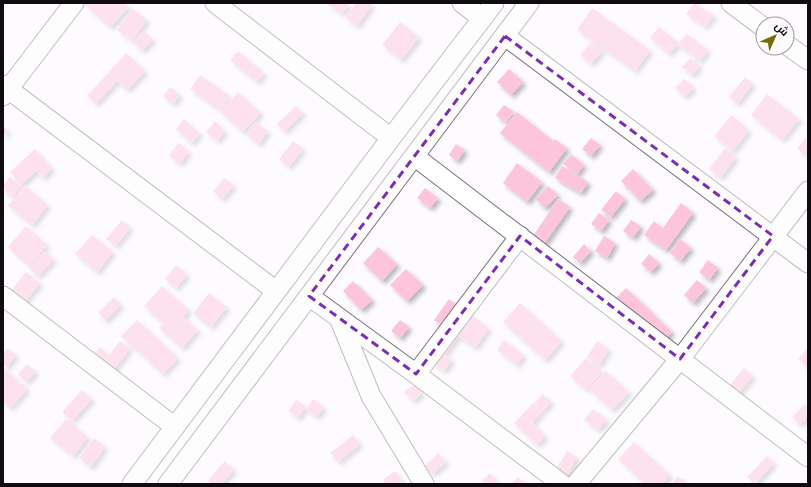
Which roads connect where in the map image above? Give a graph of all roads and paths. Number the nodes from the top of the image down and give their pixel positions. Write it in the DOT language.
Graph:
graph roads {
  1 [pos="74,3"];
  2 [pos="215,3"];
  3 [pos="462,3"];
  4 [pos="494,3"];
  5 [pos="529,3"];
  6 [pos="731,3"];
  7 [pos="482,18"];
  8 [pos="755,21"];
  9 [pos="505,36"];
  10 [pos="795,51"];
  11 [pos="808,60"];
  12 [pos="5,90"];
  13 [pos="390,138"];
  14 [pos="414,156"];
  15 [pos="808,191"];
  16 [pos="520,236"];
  17 [pos="773,236"];
  18 [pos="808,263"];
  19 [pos="276,291"];
  20 [pos="3,296"];
  21 [pos="308,296"];
  22 [pos="339,318"];
  23 [pos="680,359"];
  24 [pos="416,374"];
  25 [pos="175,427"];
  26 [pos="808,458"];
  27 [pos="132,484"];
  28 [pos="168,484"];
  29 [pos="424,484"];
  30 [pos="562,484"];
  31 [pos="576,484"];
  1 -- 12 [label="street"];
  2 -- 13 [label="street"];
  3 -- 7 [label="street"];
  4 -- 7 [label="street"];
  5 -- 9 [label="street"];
  6 -- 8 [label="street"];
  7 -- 13 [label="street"];
  9 -- 14 [label="street"];
  9 -- 17 [label="street"];
  10 -- 11 [label="street"];
  12 -- 19 [label="street"];
  13 -- 19 [label="street"];
  14 -- 16 [label="street"];
  14 -- 21 [label="street"];
  15 -- 17 [label="street"];
  16 -- 23 [label="street"];
  16 -- 24 [label="street"];
  17 -- 18 [label="street"];
  17 -- 23 [label="street"];
  19 -- 25 [label="street"];
  20 -- 25 [label="street"];
  21 -- 22 [label="street"];
  21 -- 28 [label="street"];
  22 -- 24 [label="street"];
  22 -- 29 [label="street"];
  23 -- 26 [label="street"];
  23 -- 31 [label="street"];
  24 -- 30 [label="street"];
  25 -- 27 [label="street"];
}
